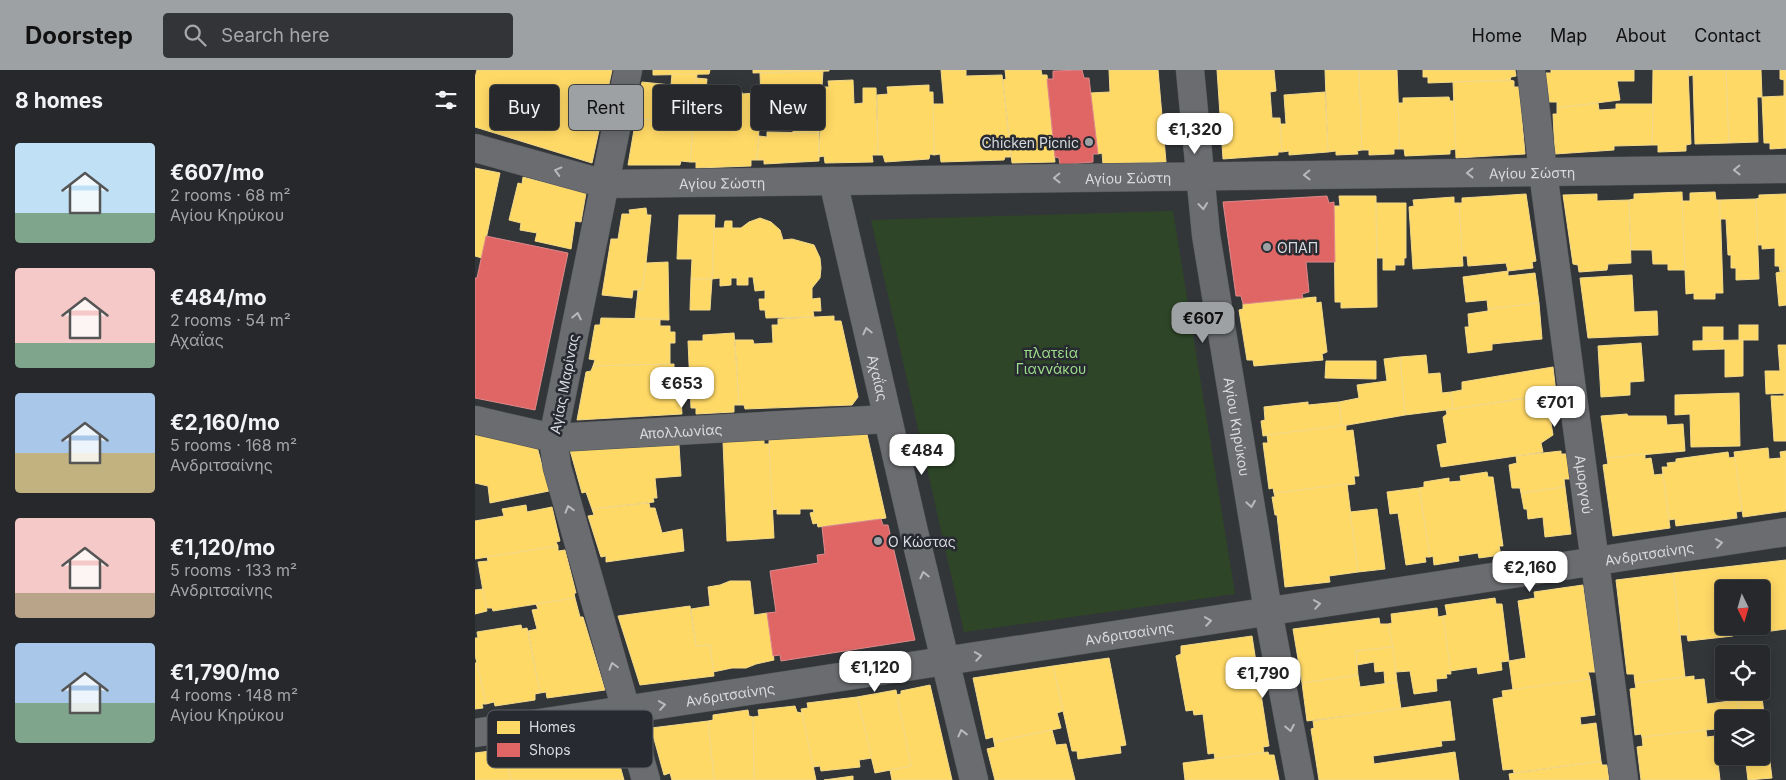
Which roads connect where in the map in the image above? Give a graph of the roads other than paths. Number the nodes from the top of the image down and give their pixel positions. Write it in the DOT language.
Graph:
graph roads {
  1 [pos="628,70"];
  2 [pos="1190,70"];
  3 [pos="1531,70"];
  4 [pos="475,148"];
  5 [pos="1786,169"];
  6 [pos="1543,172"];
  7 [pos="1199,176"];
  8 [pos="833,181"];
  9 [pos="605,184"];
  10 [pos="887,419"];
  11 [pos="475,420"];
  12 [pos="553,438"];
  13 [pos="1786,532"];
  14 [pos="1593,562"];
  15 [pos="1268,611"];
  16 [pos="944,661"];
  17 [pos="625,710"];
  18 [pos="642,768"];
  19 [pos="646,780"];
  20 [pos="974,780"];
  21 [pos="1300,780"];
  22 [pos="1624,780"];
  1 -- 9 [label="street, Αγίας Μαρίνας"];
  2 -- 7 [label="street, Αγίου Κηρύκου"];
  3 -- 6 [label="street, Αμοργού"];
  9 -- 4 [label="street, Αγίου Σώστη, one-way"];
  5 -- 6 [label="street, Αγίου Σώστη, one-way"];
  6 -- 7 [label="street, Αγίου Σώστη, one-way"];
  6 -- 14 [label="street, Αμοργού"];
  7 -- 8 [label="street, Αγίου Σώστη, one-way"];
  7 -- 15 [label="street, Αγίου Κηρύκου, one-way"];
  8 -- 9 [label="street, Αγίου Σώστη"];
  10 -- 8 [label="street, Αχαΐας, one-way"];
  12 -- 9 [label="street, Αγίας Μαρίνας, one-way"];
  10 -- 12 [label="street, Απολλωνίας"];
  16 -- 10 [label="street, Αχαΐας, one-way"];
  11 -- 12 [label="street, Απολλωνίας"];
  17 -- 12 [label="street, Αγίας Μαρίνας, one-way"];
  14 -- 13 [label="street, Ανδριτσαίνης, one-way"];
  15 -- 14 [label="street, Ανδριτσαίνης, one-way"];
  14 -- 22 [label="street, Αμοργού"];
  16 -- 15 [label="street, Ανδριτσαίνης, one-way"];
  15 -- 21 [label="street, Αγίου Κηρύκου, one-way"];
  17 -- 16 [label="street, Ανδριτσαίνης, one-way"];
  20 -- 16 [label="street, Αχαΐας, one-way"];
  18 -- 19 [label="street, Αγίας Μαρίνας"];
}
